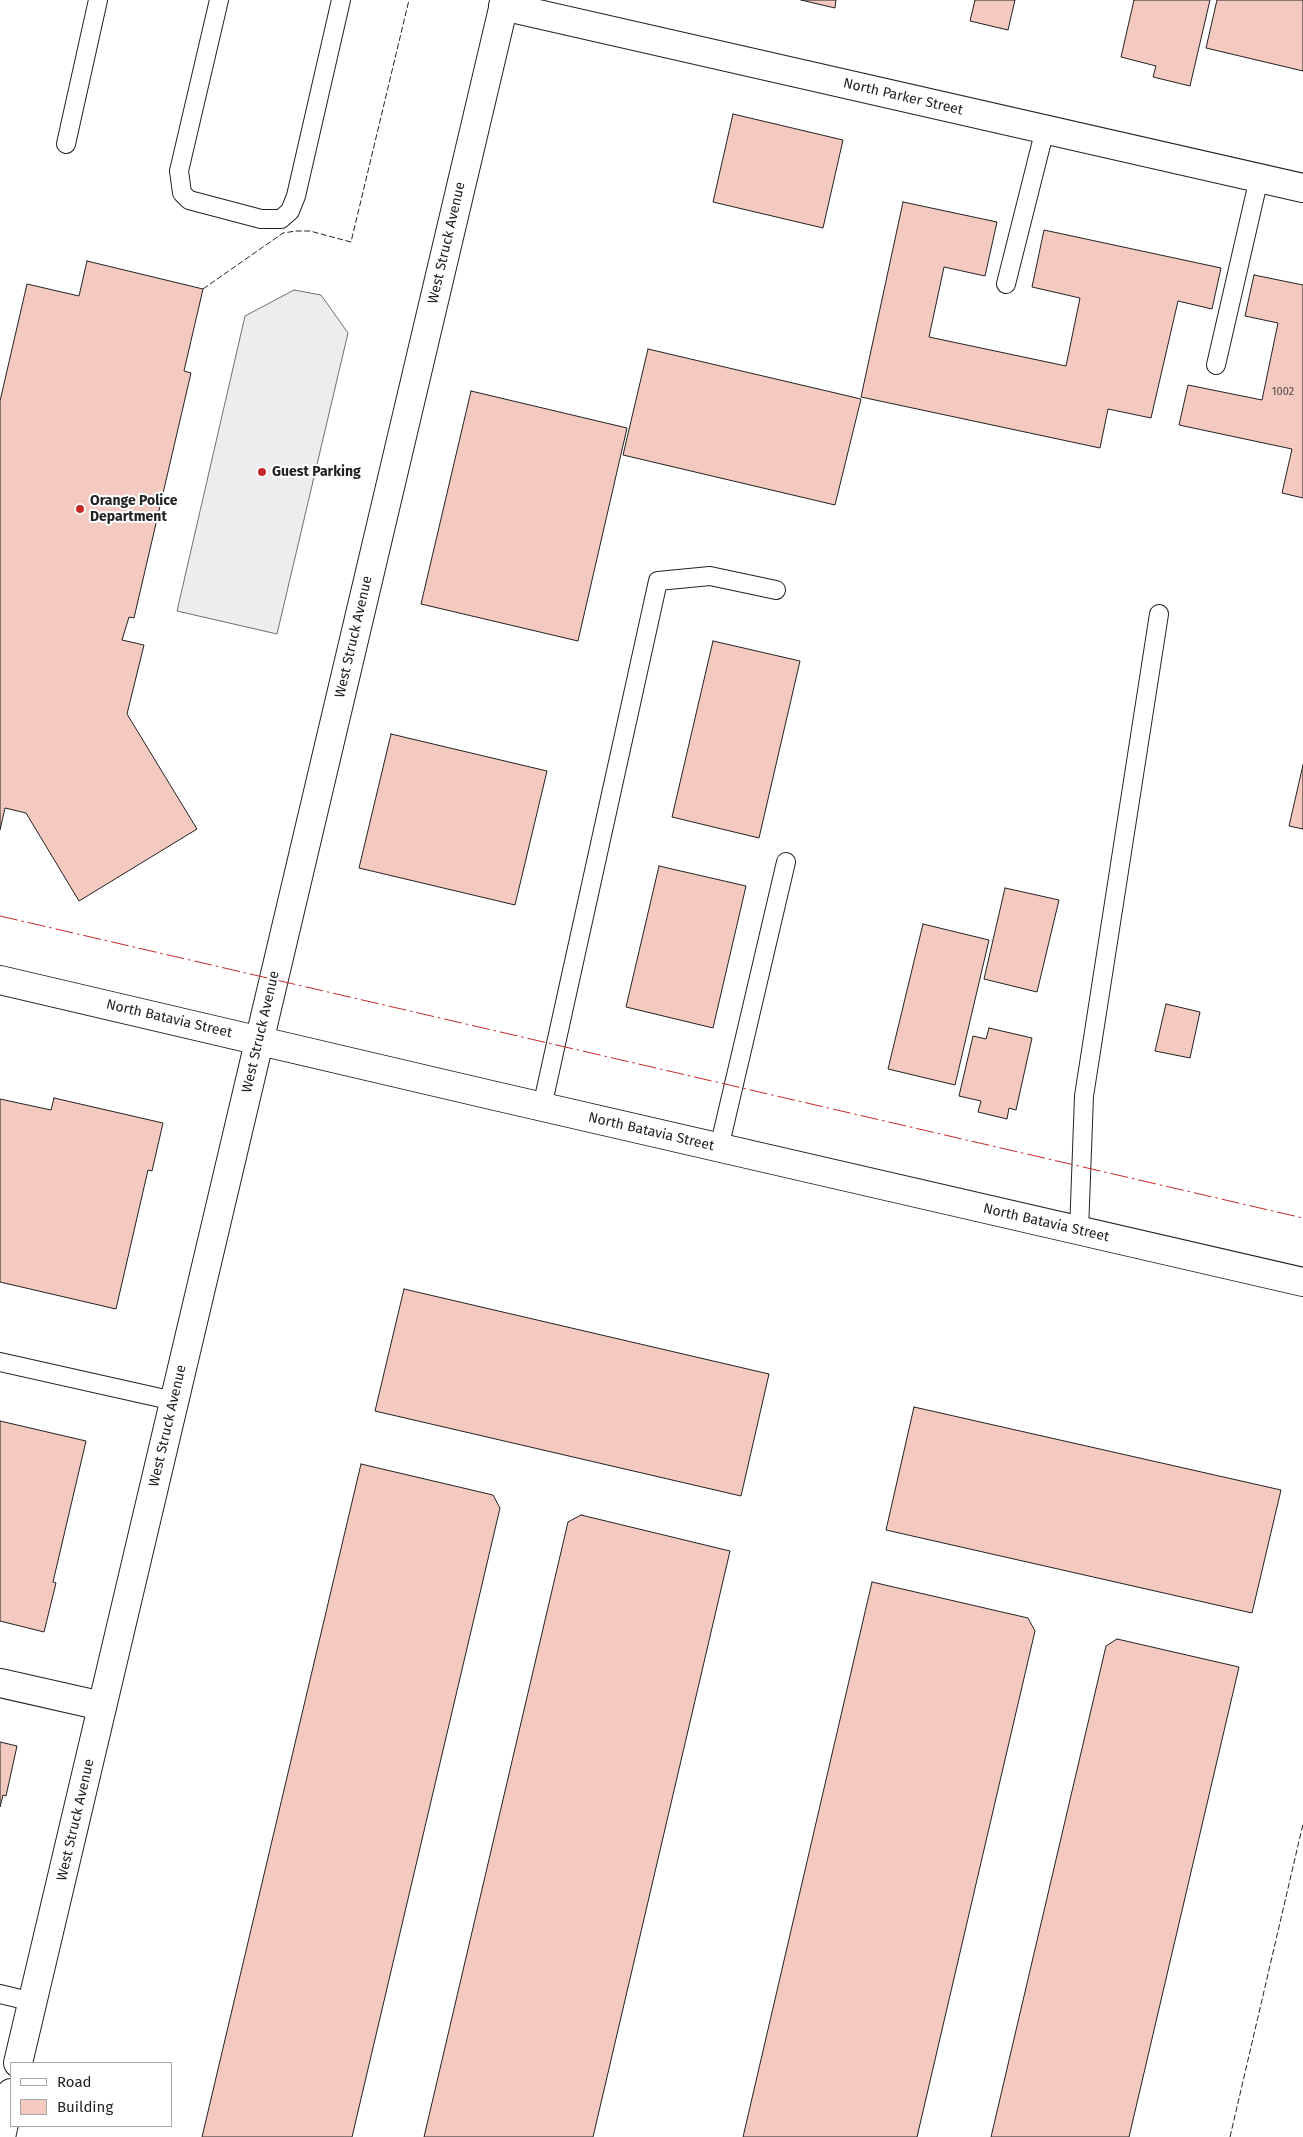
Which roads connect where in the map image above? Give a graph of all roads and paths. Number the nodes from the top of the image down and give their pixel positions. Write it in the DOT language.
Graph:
graph roads {
  1 [pos="98,0"];
  2 [pos="219,0"];
  3 [pos="341,0"];
  4 [pos="504,3"];
  5 [pos="1045,129"];
  6 [pos="66,144"];
  7 [pos="1259,178"];
  8 [pos="1303,188"];
  9 [pos="1006,284"];
  10 [pos="1216,365"];
  11 [pos="776,590"];
  12 [pos="1160,614"];
  13 [pos="786,862"];
  14 [pos="0,980"];
  15 [pos="259,1040"];
  16 [pos="542,1107"];
  17 [pos="719,1148"];
  18 [pos="1079,1231"];
  19 [pos="1303,1282"];
  20 [pos="0,1362"];
  21 [pos="174,1401"];
  22 [pos="0,1683"];
  23 [pos="102,1706"];
  24 [pos="0,1994"];
  25 [pos="33,2002"];
  26 [pos="18,2062"];
  27 [pos="10,2097"];
  28 [pos="1,2137"];
  1 -- 6 [label="lane"];
  2 -- 3 [label="lane"];
  4 -- 5 [label="street, North Parker Street"];
  4 -- 15 [label="street, West Struck Avenue"];
  5 -- 7 [label="street, North Parker Street"];
  5 -- 9 [label="lane"];
  7 -- 8 [label="street, North Parker Street"];
  7 -- 10 [label="lane"];
  11 -- 16 [label="lane"];
  12 -- 18 [label="lane"];
  13 -- 17 [label="lane"];
  14 -- 15 [label="street, North Batavia Street"];
  15 -- 16 [label="street, North Batavia Street"];
  15 -- 21 [label="street, West Struck Avenue"];
  16 -- 17 [label="street, North Batavia Street"];
  17 -- 18 [label="street, North Batavia Street"];
  18 -- 19 [label="street, North Batavia Street"];
  20 -- 21 [label="lane"];
  21 -- 23 [label="street, West Struck Avenue"];
  22 -- 23 [label="street"];
  23 -- 25 [label="street, West Struck Avenue"];
  24 -- 25 [label="lane"];
  25 -- 26 [label="street, West Struck Avenue"];
  27 -- 28 [label="street"];
}
